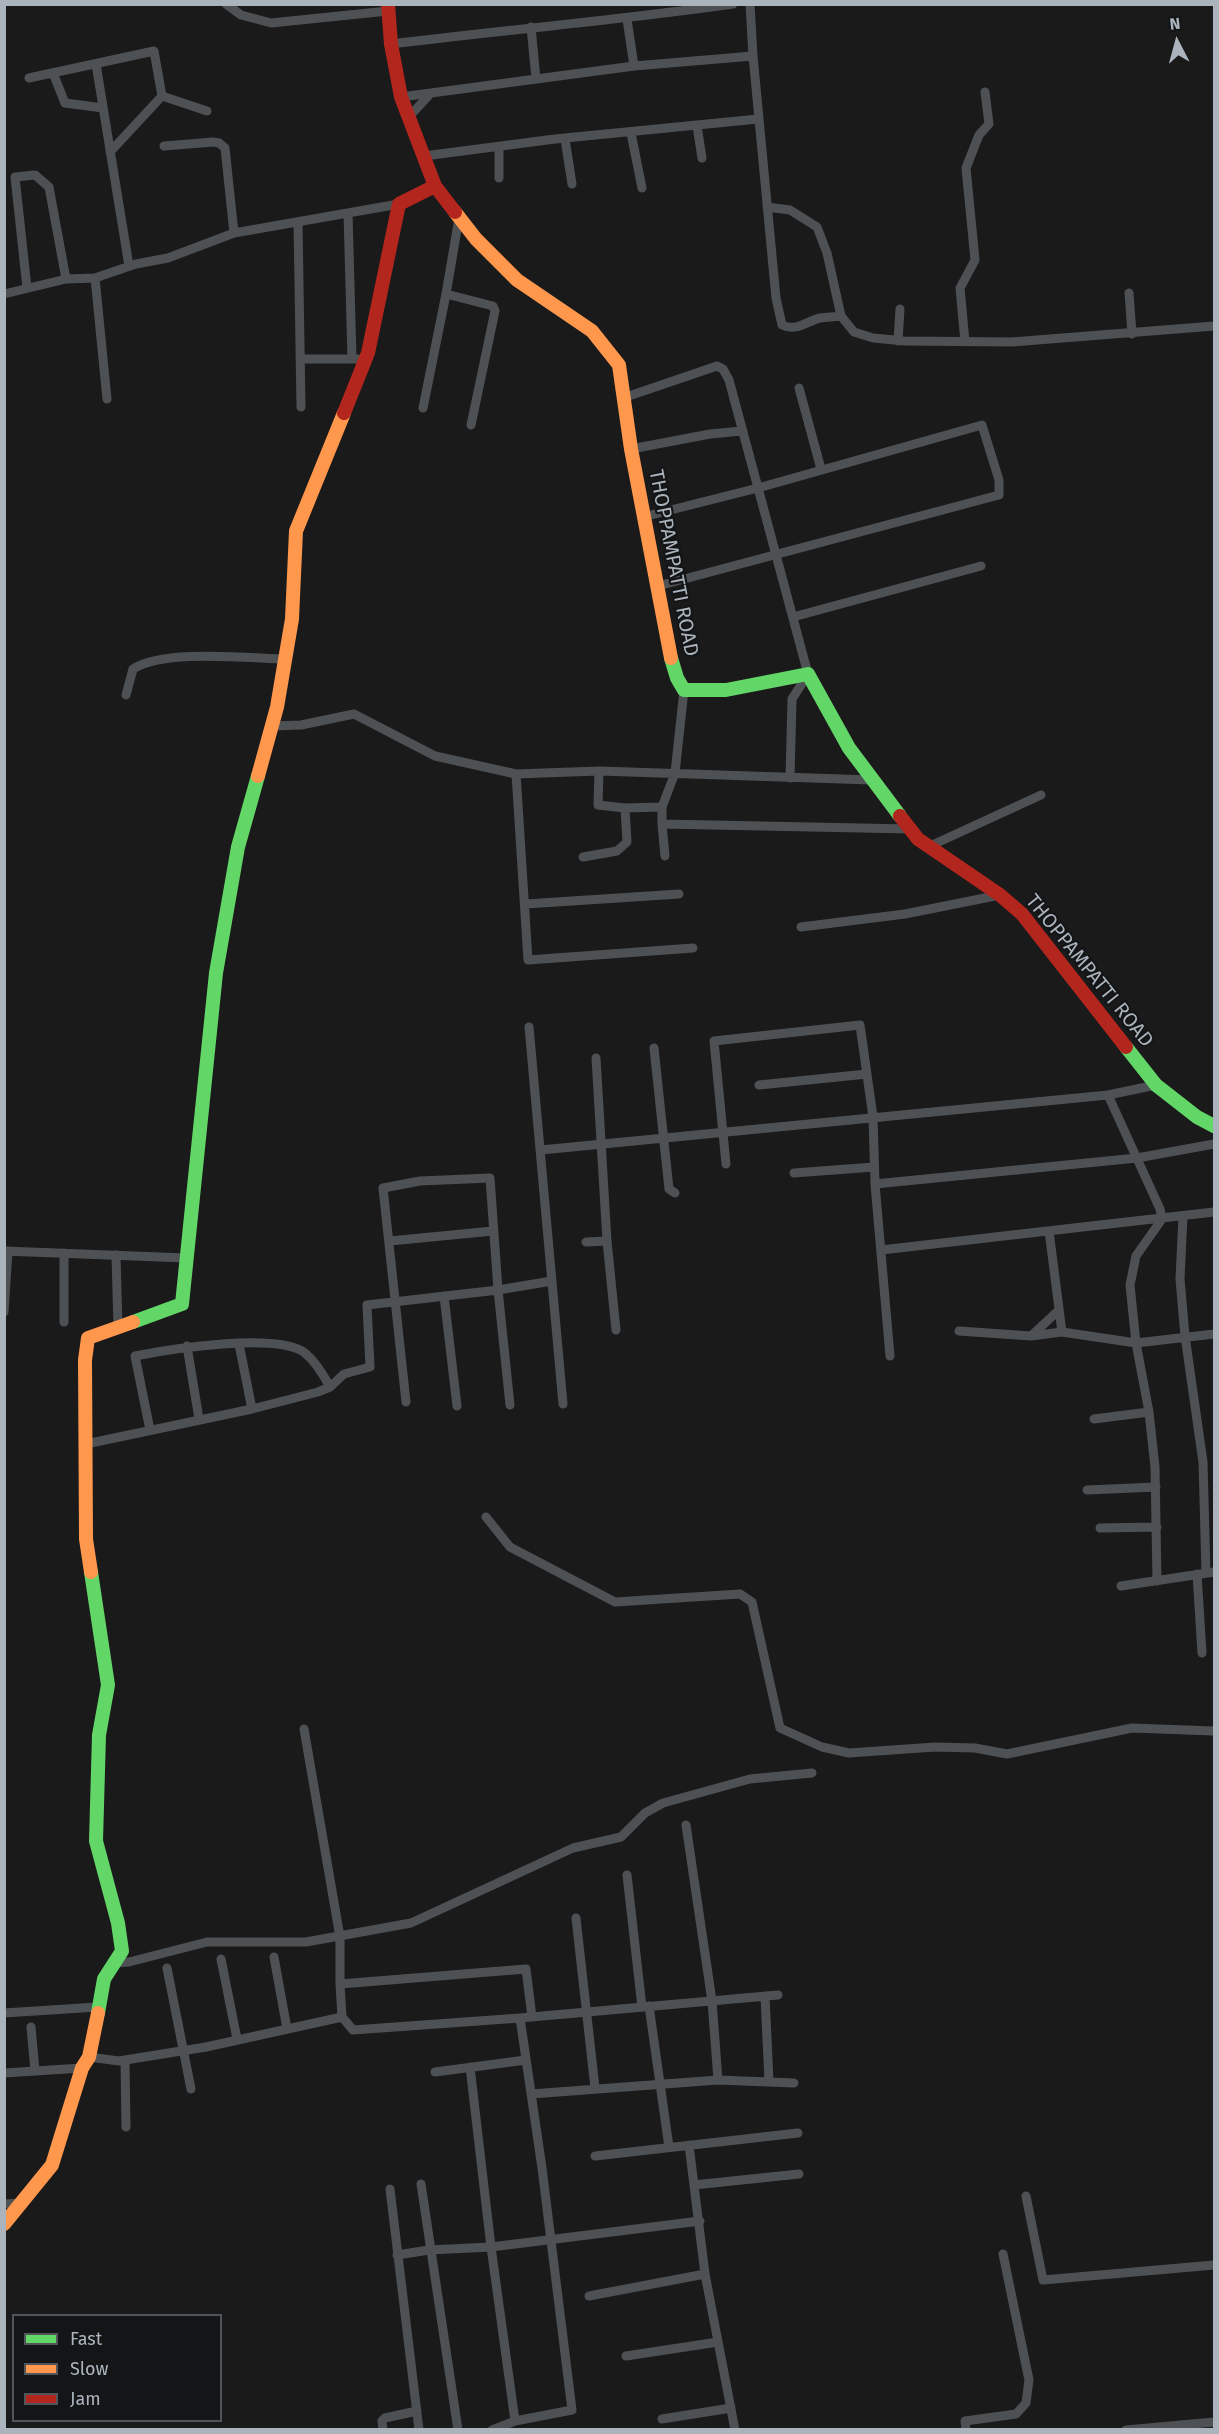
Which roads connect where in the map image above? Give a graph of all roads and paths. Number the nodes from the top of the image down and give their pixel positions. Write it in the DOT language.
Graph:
graph roads {
  1 [pos="226,4"];
  2 [pos="733,4"];
  3 [pos="750,4"];
  4 [pos="388,8"];
  5 [pos="627,19"];
  6 [pos="531,27"];
  7 [pos="392,44"];
  8 [pos="753,56"];
  9 [pos="96,64"];
  10 [pos="634,66"];
  11 [pos="53,73"];
  12 [pos="29,78"];
  13 [pos="536,79"];
  14 [pos="985,92"];
  15 [pos="430,94"];
  16 [pos="162,96"];
  17 [pos="401,97"];
  18 [pos="103,108"];
  19 [pos="207,111"];
  20 [pos="408,118"];
  21 [pos="758,119"];
  22 [pos="697,126"];
  23 [pos="631,133"];
  24 [pos="565,139"];
  25 [pos="164,146"];
  26 [pos="499,147"];
  27 [pos="110,152"];
  28 [pos="424,156"];
  29 [pos="702,158"];
  30 [pos="499,178"];
  31 [pos="572,184"];
  32 [pos="435,186"];
  33 [pos="642,188"];
  34 [pos="399,204"];
  35 [pos="767,207"];
  36 [pos="348,213"];
  37 [pos="459,218"];
  38 [pos="298,223"];
  39 [pos="234,233"];
  40 [pos="129,266"];
  41 [pos="95,278"];
  42 [pos="66,279"];
  43 [pos="27,288"];
  44 [pos="1129,293"];
  45 [pos="4,294"];
  46 [pos="446,294"];
  47 [pos="900,309"];
  48 [pos="841,316"];
  49 [pos="1215,326"];
  50 [pos="1132,334"];
  51 [pos="898,341"];
  52 [pos="965,342"];
  53 [pos="300,359"];
  54 [pos="359,359"];
  55 [pos="799,388"];
  56 [pos="623,398"];
  57 [pos="107,399"];
  58 [pos="301,407"];
  59 [pos="423,408"];
  60 [pos="471,424"];
  61 [pos="742,431"];
  62 [pos="631,449"];
  63 [pos="821,470"];
  64 [pos="758,488"];
  65 [pos="643,517"];
  66 [pos="776,554"];
  67 [pos="981,566"];
  68 [pos="658,586"];
  69 [pos="793,617"];
  70 [pos="285,659"];
  71 [pos="808,674"];
  72 [pos="684,690"];
  73 [pos="126,695"];
  74 [pos="273,726"];
  75 [pos="599,771"];
  76 [pos="675,773"];
  77 [pos="516,774"];
  78 [pos="790,778"];
  79 [pos="872,780"];
  80 [pos="1041,795"];
  81 [pos="662,807"];
  82 [pos="625,808"];
  83 [pos="662,824"];
  84 [pos="911,829"];
  85 [pos="930,846"];
  86 [pos="665,856"];
  87 [pos="583,857"];
  88 [pos="679,894"];
  89 [pos="1000,895"];
  90 [pos="526,904"];
  91 [pos="801,927"];
  92 [pos="693,948"];
  93 [pos="528,1027"];
  94 [pos="654,1048"];
  95 [pos="596,1058"];
  96 [pos="867,1074"];
  97 [pos="759,1085"];
  98 [pos="1156,1085"];
  99 [pos="1108,1095"];
  100 [pos="873,1117"];
  101 [pos="1215,1126"];
  102 [pos="723,1132"];
  103 [pos="665,1138"];
  104 [pos="1215,1144"];
  105 [pos="601,1145"];
  106 [pos="541,1150"];
  107 [pos="1137,1158"];
  108 [pos="726,1164"];
  109 [pos="874,1167"];
  110 [pos="794,1173"];
  111 [pos="875,1184"];
  112 [pos="675,1193"];
  113 [pos="1215,1212"];
  114 [pos="1183,1216"];
  115 [pos="1162,1219"];
  116 [pos="493,1231"];
  117 [pos="1049,1231"];
  118 [pos="390,1241"];
  119 [pos="607,1241"];
  120 [pos="586,1242"];
  121 [pos="881,1250"];
  122 [pos="7,1251"];
  123 [pos="64,1253"];
  124 [pos="116,1255"];
  125 [pos="186,1258"];
  126 [pos="552,1281"];
  127 [pos="498,1290"];
  128 [pos="444,1296"];
  129 [pos="396,1302"];
  130 [pos="1059,1310"];
  131 [pos="4,1312"];
  132 [pos="64,1322"];
  133 [pos="118,1328"];
  134 [pos="616,1330"];
  135 [pos="959,1331"];
  136 [pos="1062,1332"];
  137 [pos="1215,1334"];
  138 [pos="1031,1336"];
  139 [pos="1185,1336"];
  140 [pos="1136,1343"];
  141 [pos="239,1344"];
  142 [pos="187,1346"];
  143 [pos="890,1356"];
  144 [pos="330,1387"];
  145 [pos="406,1402"];
  146 [pos="563,1404"];
  147 [pos="510,1405"];
  148 [pos="457,1406"];
  149 [pos="252,1409"];
  150 [pos="1149,1412"];
  151 [pos="199,1419"];
  152 [pos="1094,1419"];
  153 [pos="150,1430"];
  154 [pos="86,1444"];
  155 [pos="1156,1487"];
  156 [pos="1087,1490"];
  157 [pos="486,1517"];
  158 [pos="1156,1527"];
  159 [pos="1100,1528"];
  160 [pos="1206,1573"];
  161 [pos="1157,1581"];
  162 [pos="1121,1586"];
  163 [pos="1202,1653"];
  164 [pos="304,1729"];
  165 [pos="1215,1731"];
  166 [pos="812,1773"];
  167 [pos="686,1825"];
  168 [pos="627,1875"];
  169 [pos="576,1918"];
  170 [pos="340,1937"];
  171 [pos="274,1957"];
  172 [pos="221,1959"];
  173 [pos="114,1963"];
  174 [pos="167,1968"];
  175 [pos="340,1984"];
  176 [pos="778,1995"];
  177 [pos="765,1996"];
  178 [pos="712,2001"];
  179 [pos="98,2007"];
  180 [pos="645,2007"];
  181 [pos="587,2012"];
  182 [pos="4,2013"];
  183 [pos="342,2017"];
  184 [pos="532,2017"];
  185 [pos="520,2018"];
  186 [pos="31,2027"];
  187 [pos="287,2029"];
  188 [pos="237,2039"];
  189 [pos="184,2051"];
  190 [pos="125,2060"];
  191 [pos="526,2060"];
  192 [pos="86,2062"];
  193 [pos="470,2067"];
  194 [pos="35,2071"];
  195 [pos="435,2072"];
  196 [pos="4,2073"];
  197 [pos="718,2080"];
  198 [pos="769,2081"];
  199 [pos="660,2083"];
  200 [pos="794,2083"];
  201 [pos="595,2088"];
  202 [pos="191,2089"];
  203 [pos="531,2094"];
  204 [pos="126,2127"];
  205 [pos="798,2133"];
  206 [pos="689,2145"];
  207 [pos="669,2147"];
  208 [pos="595,2156"];
  209 [pos="800,2174"];
  210 [pos="421,2184"];
  211 [pos="694,2184"];
  212 [pos="390,2189"];
  213 [pos="1026,2196"];
  214 [pos="4,2204"];
  215 [pos="21,2204"];
  216 [pos="700,2221"];
  217 [pos="4,2224"];
  218 [pos="550,2240"];
  219 [pos="491,2247"];
  220 [pos="429,2250"];
  221 [pos="397,2254"];
  222 [pos="1002,2254"];
  223 [pos="1215,2265"];
  224 [pos="705,2274"];
  225 [pos="589,2296"];
  226 [pos="718,2342"];
  227 [pos="626,2356"];
  228 [pos="731,2408"];
  229 [pos="417,2411"];
  230 [pos="662,2419"];
  231 [pos="515,2421"];
  232 [pos="1215,2422"];
  233 [pos="384,2430"];
  234 [pos="420,2430"];
  235 [pos="458,2430"];
  236 [pos="492,2430"];
  237 [pos="735,2430"];
  238 [pos="966,2430"];
  239 [pos="1127,2430"];
  1 -- 4 [label="street"];
  2 -- 5 [label="street"];
  3 -- 8 [label="street"];
  4 -- 7 [label="street, THOPPAMPATTI ROAD"];
  5 -- 6 [label="street"];
  5 -- 10 [label="street"];
  6 -- 7 [label="street"];
  6 -- 13 [label="street"];
  7 -- 17 [label="street, THOPPAMPATTI ROAD"];
  8 -- 10 [label="street"];
  8 -- 21 [label="street"];
  9 -- 11 [label="street"];
  9 -- 16 [label="street"];
  9 -- 18 [label="street"];
  10 -- 13 [label="street"];
  11 -- 12 [label="street"];
  11 -- 18 [label="street"];
  13 -- 15 [label="street"];
  14 -- 52 [label="street"];
  15 -- 17 [label="street"];
  15 -- 20 [label="street"];
  16 -- 19 [label="street"];
  16 -- 27 [label="street"];
  17 -- 20 [label="street, THOPPAMPATTI ROAD"];
  18 -- 27 [label="street"];
  20 -- 28 [label="street, THOPPAMPATTI ROAD"];
  21 -- 22 [label="street"];
  21 -- 35 [label="street"];
  22 -- 23 [label="street"];
  22 -- 29 [label="street"];
  23 -- 24 [label="street"];
  23 -- 33 [label="street"];
  24 -- 26 [label="street"];
  24 -- 31 [label="street"];
  25 -- 39 [label="street"];
  26 -- 28 [label="street"];
  26 -- 30 [label="street"];
  27 -- 40 [label="street"];
  28 -- 32 [label="street, THOPPAMPATTI ROAD"];
  32 -- 34 [label="street"];
  32 -- 37 [label="street, THOPPAMPATTI ROAD"];
  34 -- 36 [label="street"];
  34 -- 54 [label="street"];
  35 -- 48 [label="street"];
  35 -- 48 [label="street"];
  36 -- 38 [label="street"];
  36 -- 54 [label="street"];
  37 -- 46 [label="street"];
  37 -- 56 [label="street, THOPPAMPATTI ROAD"];
  38 -- 39 [label="street"];
  38 -- 53 [label="street"];
  39 -- 40 [label="street"];
  40 -- 41 [label="street"];
  41 -- 42 [label="street"];
  41 -- 57 [label="street"];
  42 -- 43 [label="street"];
  42 -- 43 [label="street"];
  43 -- 45 [label="street"];
  44 -- 50 [label="street"];
  46 -- 59 [label="street"];
  46 -- 60 [label="street"];
  47 -- 51 [label="street"];
  48 -- 51 [label="street"];
  49 -- 50 [label="street"];
  50 -- 52 [label="street"];
  51 -- 52 [label="street"];
  53 -- 54 [label="street"];
  53 -- 58 [label="street"];
  54 -- 70 [label="street"];
  55 -- 63 [label="street"];
  56 -- 61 [label="street"];
  56 -- 62 [label="street, THOPPAMPATTI ROAD"];
  61 -- 62 [label="street"];
  61 -- 64 [label="street"];
  62 -- 65 [label="street, THOPPAMPATTI ROAD"];
  63 -- 64 [label="street"];
  63 -- 66 [label="street"];
  64 -- 65 [label="street"];
  64 -- 66 [label="street"];
  65 -- 68 [label="street, THOPPAMPATTI ROAD"];
  66 -- 68 [label="street"];
  66 -- 69 [label="street"];
  67 -- 69 [label="street"];
  68 -- 72 [label="street, THOPPAMPATTI ROAD"];
  69 -- 71 [label="street"];
  70 -- 73 [label="street"];
  70 -- 74 [label="street"];
  71 -- 72 [label="street"];
  71 -- 78 [label="street"];
  71 -- 79 [label="street, THOPPAMPATTI ROAD"];
  72 -- 76 [label="street"];
  74 -- 77 [label="street"];
  74 -- 125 [label="street"];
  75 -- 76 [label="street"];
  75 -- 77 [label="street"];
  75 -- 82 [label="street"];
  76 -- 78 [label="street"];
  76 -- 81 [label="street"];
  77 -- 90 [label="street"];
  78 -- 79 [label="street"];
  79 -- 84 [label="street, THOPPAMPATTI ROAD"];
  80 -- 85 [label="street"];
  81 -- 82 [label="street"];
  81 -- 83 [label="street"];
  82 -- 87 [label="street"];
  83 -- 84 [label="street"];
  83 -- 86 [label="street"];
  84 -- 85 [label="street, THOPPAMPATTI ROAD"];
  85 -- 89 [label="street, THOPPAMPATTI ROAD"];
  88 -- 90 [label="street"];
  89 -- 91 [label="street"];
  89 -- 98 [label="street, THOPPAMPATTI ROAD"];
  90 -- 92 [label="street"];
  93 -- 106 [label="street"];
  94 -- 103 [label="street"];
  95 -- 105 [label="street"];
  96 -- 97 [label="street"];
  96 -- 100 [label="street"];
  96 -- 102 [label="street"];
  98 -- 99 [label="street"];
  98 -- 101 [label="street, THOPPAMPATTI ROAD"];
  99 -- 100 [label="street"];
  99 -- 107 [label="street"];
  100 -- 102 [label="street"];
  100 -- 109 [label="street"];
  102 -- 103 [label="street"];
  102 -- 108 [label="street"];
  103 -- 105 [label="street"];
  103 -- 112 [label="street"];
  104 -- 107 [label="street"];
  105 -- 106 [label="street"];
  105 -- 119 [label="street"];
  106 -- 126 [label="street"];
  107 -- 111 [label="street"];
  107 -- 115 [label="street"];
  109 -- 110 [label="street"];
  109 -- 111 [label="street"];
  111 -- 121 [label="street"];
  113 -- 114 [label="street"];
  114 -- 115 [label="street"];
  114 -- 139 [label="street"];
  115 -- 117 [label="street"];
  115 -- 140 [label="street"];
  116 -- 118 [label="street"];
  116 -- 118 [label="street"];
  116 -- 127 [label="street"];
  117 -- 121 [label="street"];
  117 -- 130 [label="street"];
  118 -- 129 [label="street"];
  119 -- 120 [label="street"];
  119 -- 134 [label="street"];
  121 -- 143 [label="street"];
  122 -- 123 [label="street"];
  122 -- 131 [label="street"];
  123 -- 124 [label="street"];
  123 -- 132 [label="street"];
  124 -- 125 [label="street"];
  124 -- 133 [label="street"];
  125 -- 133 [label="street"];
  126 -- 127 [label="street"];
  126 -- 146 [label="street"];
  127 -- 128 [label="street"];
  127 -- 147 [label="street"];
  128 -- 129 [label="street"];
  128 -- 148 [label="street"];
  129 -- 144 [label="street"];
  129 -- 145 [label="street"];
  130 -- 136 [label="street"];
  130 -- 138 [label="street"];
  133 -- 154 [label="street"];
  135 -- 138 [label="street"];
  136 -- 138 [label="street"];
  136 -- 140 [label="street"];
  137 -- 139 [label="street"];
  139 -- 140 [label="street"];
  139 -- 160 [label="street"];
  140 -- 150 [label="street"];
  141 -- 142 [label="street"];
  141 -- 144 [label="street"];
  141 -- 149 [label="street"];
  142 -- 151 [label="street"];
  142 -- 153 [label="street"];
  144 -- 149 [label="street"];
  149 -- 151 [label="street"];
  150 -- 152 [label="street"];
  150 -- 155 [label="street"];
  151 -- 153 [label="street"];
  153 -- 154 [label="street"];
  154 -- 173 [label="street"];
  155 -- 156 [label="street"];
  155 -- 158 [label="street"];
  157 -- 165 [label="street"];
  158 -- 159 [label="street"];
  158 -- 161 [label="street"];
  160 -- 161 [label="street"];
  160 -- 163 [label="street"];
  161 -- 162 [label="street"];
  164 -- 170 [label="street"];
  166 -- 170 [label="street"];
  167 -- 178 [label="street"];
  168 -- 180 [label="street"];
  169 -- 181 [label="street"];
  170 -- 173 [label="street"];
  170 -- 175 [label="street"];
  171 -- 187 [label="street"];
  172 -- 188 [label="street"];
  173 -- 179 [label="street"];
  174 -- 189 [label="street"];
  175 -- 183 [label="street"];
  175 -- 184 [label="street"];
  176 -- 177 [label="street"];
  177 -- 178 [label="street"];
  177 -- 198 [label="street"];
  178 -- 180 [label="street"];
  178 -- 197 [label="street"];
  179 -- 182 [label="street"];
  179 -- 192 [label="street"];
  180 -- 181 [label="street"];
  180 -- 199 [label="street"];
  181 -- 184 [label="street"];
  181 -- 201 [label="street"];
  183 -- 185 [label="street"];
  183 -- 187 [label="street"];
  184 -- 185 [label="street"];
  185 -- 191 [label="street"];
  186 -- 194 [label="street"];
  187 -- 188 [label="street"];
  188 -- 189 [label="street"];
  189 -- 190 [label="street"];
  189 -- 202 [label="street"];
  190 -- 192 [label="street"];
  190 -- 204 [label="street"];
  191 -- 193 [label="street"];
  191 -- 203 [label="street"];
  192 -- 194 [label="street"];
  192 -- 215 [label="street"];
  193 -- 195 [label="street"];
  193 -- 219 [label="street"];
  194 -- 196 [label="street"];
  197 -- 198 [label="street"];
  197 -- 199 [label="street"];
  198 -- 200 [label="street"];
  199 -- 201 [label="street"];
  199 -- 207 [label="street"];
  201 -- 203 [label="street"];
  203 -- 218 [label="street"];
  205 -- 206 [label="street"];
  206 -- 207 [label="street"];
  206 -- 211 [label="street"];
  207 -- 208 [label="street"];
  209 -- 211 [label="street"];
  210 -- 220 [label="street"];
  211 -- 216 [label="street"];
  212 -- 221 [label="street"];
  213 -- 223 [label="street"];
  214 -- 215 [label="street"];
  215 -- 217 [label="street"];
  216 -- 218 [label="street"];
  216 -- 224 [label="street"];
  218 -- 219 [label="street"];
  218 -- 231 [label="street"];
  219 -- 220 [label="street"];
  219 -- 231 [label="street"];
  220 -- 221 [label="street"];
  220 -- 235 [label="street"];
  221 -- 229 [label="street"];
  222 -- 238 [label="street"];
  224 -- 225 [label="street"];
  224 -- 226 [label="street"];
  226 -- 227 [label="street"];
  226 -- 228 [label="street"];
  228 -- 230 [label="street"];
  228 -- 237 [label="street"];
  229 -- 233 [label="street"];
  229 -- 234 [label="street"];
  231 -- 236 [label="street"];
  232 -- 239 [label="street"];
}
